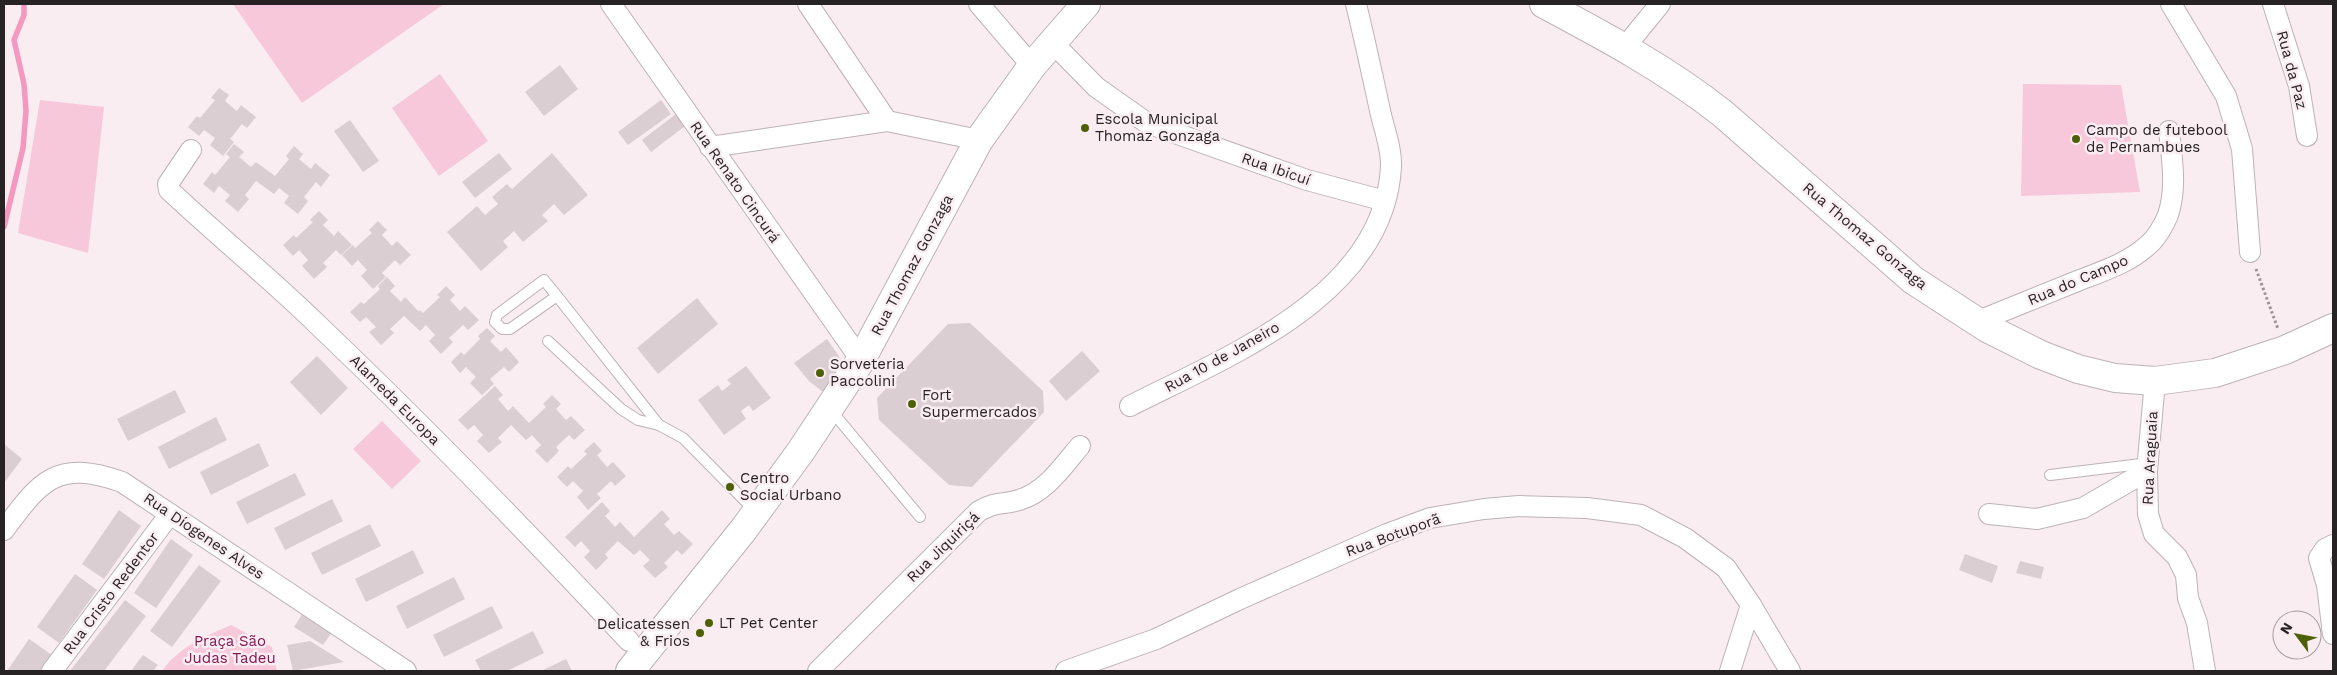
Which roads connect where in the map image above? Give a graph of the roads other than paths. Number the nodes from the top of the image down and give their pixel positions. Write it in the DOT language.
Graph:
graph roads {
  1 [pos="611,4"];
  2 [pos="808,4"];
  3 [pos="979,4"];
  4 [pos="1086,4"];
  5 [pos="1356,4"];
  6 [pos="1544,4"];
  7 [pos="1660,4"];
  8 [pos="2171,4"];
  9 [pos="2273,4"];
  10 [pos="1051,41"];
  11 [pos="1625,47"];
  12 [pos="1032,66"];
  13 [pos="887,121"];
  14 [pos="2170,131"];
  15 [pos="2307,136"];
  16 [pos="979,140"];
  17 [pos="710,147"];
  18 [pos="191,150"];
  19 [pos="1385,201"];
  20 [pos="2250,252"];
  21 [pos="557,296"];
  22 [pos="1976,322"];
  23 [pos="2333,328"];
  24 [pos="548,341"];
  25 [pos="861,360"];
  26 [pos="2155,381"];
  27 [pos="1130,406"];
  28 [pos="830,408"];
  29 [pos="659,425"];
  30 [pos="1080,446"];
  31 [pos="2148,467"];
  32 [pos="2050,475"];
  33 [pos="756,512"];
  34 [pos="170,514"];
  35 [pos="1989,514"];
  36 [pos="920,516"];
  37 [pos="4,530"];
  38 [pos="2333,544"];
  39 [pos="1751,605"];
  40 [pos="2333,634"];
  41 [pos="634,656"];
  42 [pos="52,671"];
  43 [pos="406,671"];
  44 [pos="818,671"];
  45 [pos="1066,671"];
  46 [pos="1730,671"];
  47 [pos="1790,671"];
  48 [pos="2205,671"];
  1 -- 17 [label="street, Rua Renato Cincurá"];
  2 -- 13 [label="street"];
  3 -- 12 [label="street"];
  4 -- 10 [label="main road, Rua Thomaz Gonzaga"];
  5 -- 19 [label="street, Rua 10 de Janeiro"];
  6 -- 11 [label="main road, Rua Thomaz Gonzaga"];
  7 -- 11 [label="street"];
  8 -- 20 [label="street"];
  9 -- 15 [label="street, Rua da Paz"];
  10 -- 12 [label="main road, Rua Thomaz Gonzaga"];
  10 -- 19 [label="street, Rua Ibicuí"];
  11 -- 22 [label="main road, Rua Thomaz Gonzaga"];
  12 -- 16 [label="main road, Rua Thomaz Gonzaga"];
  13 -- 16 [label="street"];
  13 -- 17 [label="street"];
  14 -- 22 [label="street, Rua do Campo"];
  16 -- 25 [label="main road, Rua Thomaz Gonzaga"];
  17 -- 25 [label="street, Rua Renato Cincurá"];
  18 -- 41 [label="street, Alameda Europa"];
  19 -- 27 [label="street, Rua 10 de Janeiro"];
  21 -- 21 [label="lane"];
  21 -- 29 [label="lane"];
  22 -- 26 [label="main road, Rua Thomaz Gonzaga"];
  23 -- 26 [label="main road, Rua Thomaz Gonzaga"];
  24 -- 29 [label="lane"];
  25 -- 28 [label="main road, Rua Thomaz Gonzaga"];
  26 -- 31 [label="street, Rua Araguaia"];
  28 -- 33 [label="main road, Rua Thomaz Gonzaga"];
  28 -- 36 [label="lane"];
  29 -- 33 [label="lane"];
  30 -- 44 [label="street, Rua Jiquiriçá"];
  31 -- 32 [label="lane"];
  31 -- 35 [label="street"];
  31 -- 48 [label="street, Rua Araguaia"];
  33 -- 41 [label="main road, Rua Thomaz Gonzaga"];
  34 -- 37 [label="street, Rua Díogenes Alves"];
  34 -- 42 [label="street, Rua Cristo Redentor"];
  34 -- 43 [label="street, Rua Díogenes Alves"];
  38 -- 40 [label="street"];
  39 -- 45 [label="street, Rua Botuporã"];
  39 -- 46 [label="street"];
  39 -- 47 [label="street, Rua Botuporã"];
}
